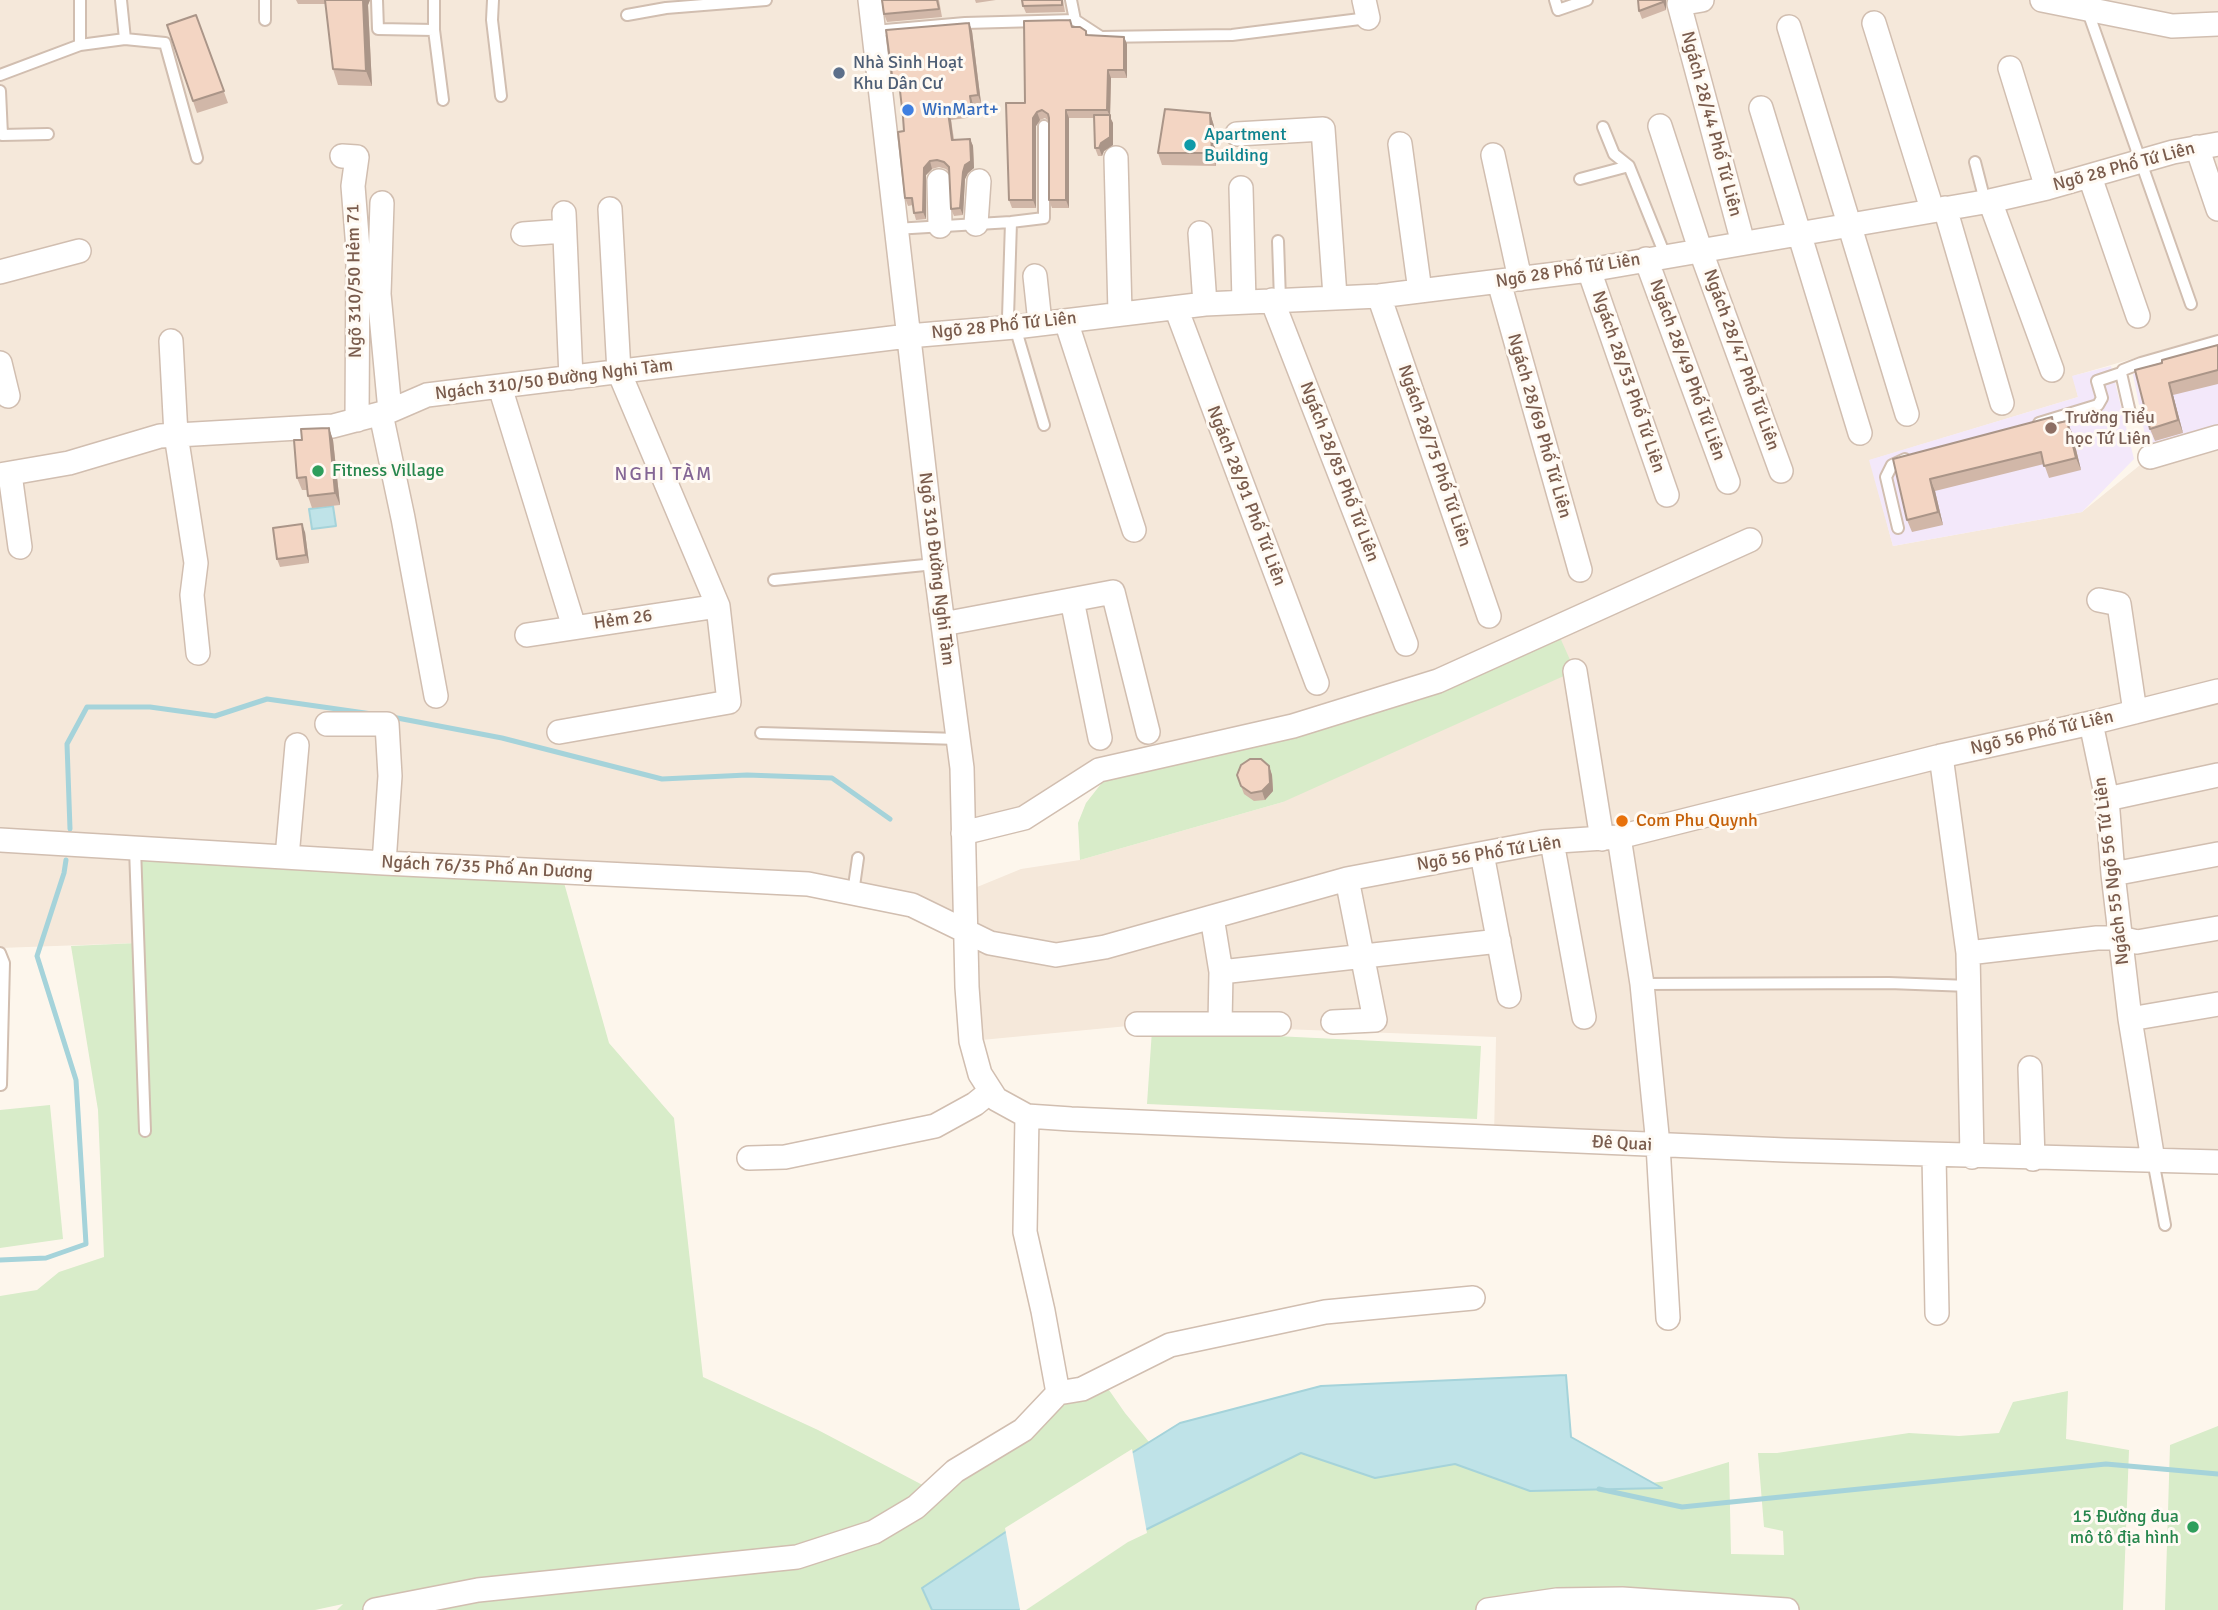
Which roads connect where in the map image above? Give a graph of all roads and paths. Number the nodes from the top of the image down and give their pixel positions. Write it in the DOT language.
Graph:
graph roads {
  1 [pos="80,0"];
  2 [pos="121,0"];
  3 [pos="265,0"];
  4 [pos="377,0"];
  5 [pos="434,0"];
  6 [pos="493,0"];
  7 [pos="766,0"];
  8 [pos="870,0"];
  9 [pos="1071,0"];
  10 [pos="1555,0"];
  11 [pos="1587,0"];
  12 [pos="2042,0"];
  13 [pos="1687,1"];
  14 [pos="2095,7"];
  15 [pos="1366,9"];
  16 [pos="627,15"];
  17 [pos="265,20"];
  18 [pos="1075,20"];
  19 [pos="1874,23"];
  20 [pos="2218,24"];
  21 [pos="1789,27"];
  22 [pos="434,30"];
  23 [pos="874,31"];
  24 [pos="125,39"];
  25 [pos="80,45"];
  26 [pos="2010,68"];
  27 [pos="0,75"];
  28 [pos="0,91"];
  29 [pos="501,96"];
  30 [pos="443,100"];
  31 [pos="1762,108"];
  32 [pos="1044,126"];
  33 [pos="1660,126"];
  34 [pos="1603,127"];
  35 [pos="48,134"];
  36 [pos="1237,134"];
  37 [pos="1400,144"];
  38 [pos="2207,145"];
  39 [pos="1493,155"];
  40 [pos="342,156"];
  41 [pos="197,158"];
  42 [pos="1116,158"];
  43 [pos="2141,161"];
  44 [pos="1975,162"];
  45 [pos="1629,166"];
  46 [pos="2090,177"];
  47 [pos="1580,179"];
  48 [pos="939,181"];
  49 [pos="979,181"];
  50 [pos="1241,188"];
  51 [pos="2047,188"];
  52 [pos="1987,201"];
  53 [pos="383,204"];
  54 [pos="1938,208"];
  55 [pos="610,209"];
  56 [pos="2218,209"];
  57 [pos="1011,222"];
  58 [pos="976,224"];
  59 [pos="940,226"];
  60 [pos="1849,226"];
  61 [pos="895,229"];
  62 [pos="1200,233"];
  63 [pos="523,234"];
  64 [pos="1800,234"];
  65 [pos="1278,242"];
  66 [pos="1743,243"];
  67 [pos="1700,249"];
  68 [pos="79,251"];
  69 [pos="1655,257"];
  70 [pos="1589,270"];
  71 [pos="0,272"];
  72 [pos="1035,276"];
  73 [pos="1509,280"];
  74 [pos="1419,291"];
  75 [pos="1335,296"];
  76 [pos="1379,296"];
  77 [pos="1276,300"];
  78 [pos="1244,301"];
  79 [pos="1205,304"];
  80 [pos="2191,304"];
  81 [pos="1176,308"];
  82 [pos="1120,313"];
  83 [pos="2138,316"];
  84 [pos="1066,321"];
  85 [pos="1040,323"];
  86 [pos="1013,327"];
  87 [pos="908,336"];
  88 [pos="171,341"];
  89 [pos="2218,341"];
  90 [pos="0,363"];
  91 [pos="2052,370"];
  92 [pos="619,372"];
  93 [pos="2121,373"];
  94 [pos="570,378"];
  95 [pos="500,387"];
  96 [pos="8,396"];
  97 [pos="2002,403"];
  98 [pos="386,413"];
  99 [pos="1907,414"];
  100 [pos="2131,417"];
  101 [pos="357,421"];
  102 [pos="1044,425"];
  103 [pos="2026,426"];
  104 [pos="1860,433"];
  105 [pos="176,435"];
  106 [pos="2218,437"];
  107 [pos="1922,455"];
  108 [pos="2150,457"];
  109 [pos="1781,471"];
  110 [pos="5,474"];
  111 [pos="1728,482"];
  112 [pos="1667,495"];
  113 [pos="1898,528"];
  114 [pos="1133,530"];
  115 [pos="1750,540"];
  116 [pos="20,547"];
  117 [pos="935,564"];
  118 [pos="1580,570"];
  119 [pos="774,580"];
  120 [pos="1072,600"];
  121 [pos="2099,600"];
  122 [pos="718,606"];
  123 [pos="1489,616"];
  124 [pos="943,624"];
  125 [pos="574,627"];
  126 [pos="527,635"];
  127 [pos="1406,644"];
  128 [pos="198,653"];
  129 [pos="1575,671"];
  130 [pos="1317,683"];
  131 [pos="2218,691"];
  132 [pos="436,696"];
  133 [pos="2135,712"];
  134 [pos="2091,723"];
  135 [pos="327,724"];
  136 [pos="559,732"];
  137 [pos="1148,732"];
  138 [pos="761,733"];
  139 [pos="1100,738"];
  140 [pos="958,739"];
  141 [pos="297,745"];
  142 [pos="1941,756"];
  143 [pos="2218,775"];
  144 [pos="2107,799"];
  145 [pos="963,833"];
  146 [pos="1610,838"];
  147 [pos="0,841"];
  148 [pos="1552,842"];
  149 [pos="135,848"];
  150 [pos="1482,854"];
  151 [pos="2218,854"];
  152 [pos="287,857"];
  153 [pos="858,858"];
  154 [pos="384,863"];
  155 [pos="2113,874"];
  156 [pos="1347,879"];
  157 [pos="853,893"];
  158 [pos="1212,917"];
  159 [pos="2218,928"];
  160 [pos="966,932"];
  161 [pos="2120,938"];
  162 [pos="1499,941"];
  163 [pos="0,953"];
  164 [pos="1968,953"];
  165 [pos="1361,957"];
  166 [pos="1221,972"];
  167 [pos="1642,984"];
  168 [pos="1969,986"];
  169 [pos="1509,996"];
  170 [pos="2218,1004"];
  171 [pos="1584,1017"];
  172 [pos="2130,1019"];
  173 [pos="1333,1022"];
  174 [pos="1136,1024"];
  175 [pos="1220,1024"];
  176 [pos="1279,1024"];
  177 [pos="2030,1069"];
  178 [pos="1,1085"];
  179 [pos="991,1091"];
  180 [pos="1027,1116"];
  181 [pos="145,1130"];
  182 [pos="1658,1145"];
  183 [pos="1934,1155"];
  184 [pos="1972,1157"];
  185 [pos="749,1158"];
  186 [pos="2033,1158"];
  187 [pos="2153,1160"];
  188 [pos="2218,1163"];
  189 [pos="2165,1225"];
  190 [pos="1473,1298"];
  191 [pos="1937,1313"];
  192 [pos="1668,1318"];
  193 [pos="1058,1394"];
  194 [pos="375,1610"];
  195 [pos="1488,1610"];
  196 [pos="1787,1610"];
  1 -- 25 [label="lane"];
  2 -- 24 [label="lane"];
  3 -- 17 [label="lane"];
  4 -- 22 [label="lane"];
  5 -- 22 [label="lane"];
  6 -- 29 [label="lane"];
  7 -- 16 [label="lane"];
  8 -- 23 [label="street, Ngõ 310 Đường Nghi Tàm"];
  9 -- 18 [label="lane"];
  10 -- 11 [label="lane"];
  12 -- 14 [label="street"];
  13 -- 66 [label="street, Ngách 28/44 Phố Tứ Liên"];
  14 -- 20 [label="street"];
  14 -- 43 [label="lane"];
  15 -- 18 [label="lane"];
  18 -- 23 [label="lane"];
  19 -- 54 [label="street"];
  21 -- 60 [label="street"];
  22 -- 30 [label="lane"];
  23 -- 61 [label="street, Ngõ 310 Đường Nghi Tàm"];
  24 -- 25 [label="lane"];
  24 -- 41 [label="lane"];
  25 -- 27 [label="lane"];
  26 -- 51 [label="street"];
  28 -- 35 [label="lane"];
  31 -- 64 [label="street"];
  32 -- 57 [label="lane"];
  33 -- 67 [label="street, Ngách 28/47 Phố Tứ Liên"];
  34 -- 45 [label="lane"];
  36 -- 75 [label="street"];
  37 -- 74 [label="street"];
  38 -- 43 [label="street, Ngõ 28 Phố Tứ Liên"];
  38 -- 56 [label="street"];
  39 -- 73 [label="street, Ngách 28/69 Phố Tứ Liên"];
  40 -- 101 [label="street, Ngõ 310/50 Hẻm 71"];
  42 -- 82 [label="street"];
  43 -- 46 [label="street, Ngõ 28 Phố Tứ Liên"];
  43 -- 80 [label="lane"];
  44 -- 52 [label="lane"];
  45 -- 47 [label="lane"];
  45 -- 69 [label="lane"];
  46 -- 51 [label="street, Ngõ 28 Phố Tứ Liên"];
  46 -- 83 [label="street"];
  48 -- 59 [label="street"];
  49 -- 58 [label="street"];
  50 -- 78 [label="street"];
  51 -- 52 [label="street, Ngõ 28 Phố Tứ Liên"];
  52 -- 54 [label="street, Ngõ 28 Phố Tứ Liên"];
  52 -- 91 [label="street"];
  53 -- 98 [label="street"];
  54 -- 60 [label="street, Ngõ 28 Phố Tứ Liên"];
  54 -- 97 [label="street"];
  55 -- 92 [label="street"];
  57 -- 58 [label="lane"];
  57 -- 86 [label="lane"];
  58 -- 59 [label="lane"];
  59 -- 61 [label="lane"];
  60 -- 64 [label="street, Ngõ 28 Phố Tứ Liên"];
  60 -- 99 [label="street"];
  61 -- 87 [label="street, Ngõ 310 Đường Nghi Tàm"];
  62 -- 79 [label="street"];
  63 -- 94 [label="street"];
  64 -- 66 [label="street, Ngõ 28 Phố Tứ Liên"];
  64 -- 104 [label="street"];
  65 -- 77 [label="lane"];
  66 -- 67 [label="street, Ngõ 28 Phố Tứ Liên"];
  67 -- 69 [label="street, Ngõ 28 Phố Tứ Liên"];
  67 -- 109 [label="street, Ngách 28/47 Phố Tứ Liên"];
  68 -- 71 [label="street"];
  69 -- 70 [label="street, Ngõ 28 Phố Tứ Liên"];
  69 -- 111 [label="street, Ngách 28/49 Phố Tứ Liên"];
  70 -- 73 [label="street, Ngõ 28 Phố Tứ Liên"];
  70 -- 112 [label="street, Ngách 28/53 Phố Tứ Liên"];
  72 -- 85 [label="street"];
  73 -- 74 [label="street, Ngõ 28 Phố Tứ Liên"];
  73 -- 118 [label="street, Ngách 28/69 Phố Tứ Liên"];
  74 -- 76 [label="street, Ngõ 28 Phố Tứ Liên"];
  75 -- 76 [label="street, Ngõ 28 Phố Tứ Liên"];
  75 -- 77 [label="street, Ngõ 28 Phố Tứ Liên"];
  76 -- 123 [label="street, Ngách 28/75 Phố Tứ Liên"];
  77 -- 78 [label="street, Ngõ 28 Phố Tứ Liên"];
  77 -- 127 [label="street, Ngách 28/85 Phố Tứ Liên"];
  78 -- 79 [label="street, Ngõ 28 Phố Tứ Liên"];
  79 -- 81 [label="street, Ngõ 28 Phố Tứ Liên"];
  81 -- 82 [label="street, Ngõ 28 Phố Tứ Liên"];
  81 -- 130 [label="street, Ngách 28/91 Phố Tứ Liên"];
  82 -- 84 [label="street, Ngõ 28 Phố Tứ Liên"];
  84 -- 85 [label="street, Ngõ 28 Phố Tứ Liên"];
  84 -- 114 [label="street"];
  85 -- 86 [label="street, Ngõ 28 Phố Tứ Liên"];
  86 -- 87 [label="street, Ngõ 28 Phố Tứ Liên"];
  86 -- 102 [label="lane"];
  87 -- 92 [label="street, Ngách 310/50 Đường Nghi Tàm"];
  87 -- 117 [label="street, Ngõ 310 Đường Nghi Tàm"];
  88 -- 105 [label="street"];
  89 -- 93 [label="lane"];
  90 -- 96 [label="street"];
  92 -- 94 [label="street, Ngách 310/50 Đường Nghi Tàm"];
  92 -- 122 [label="street"];
  93 -- 100 [label="lane"];
  93 -- 103 [label="lane"];
  94 -- 95 [label="street, Ngách 310/50 Đường Nghi Tàm"];
  95 -- 98 [label="street, Ngách 310/50 Đường Nghi Tàm"];
  95 -- 125 [label="street"];
  98 -- 101 [label="street, Ngách 310/50 Đường Nghi Tàm"];
  98 -- 132 [label="street"];
  101 -- 105 [label="street, Ngách 310/50 Đường Nghi Tàm"];
  105 -- 110 [label="street, Ngách 310/50 Đường Nghi Tàm"];
  105 -- 128 [label="street"];
  106 -- 108 [label="street"];
  107 -- 113 [label="lane"];
  110 -- 116 [label="street"];
  115 -- 145 [label="street"];
  117 -- 119 [label="lane"];
  117 -- 124 [label="street, Ngõ 310 Đường Nghi Tàm"];
  120 -- 124 [label="street"];
  120 -- 137 [label="street"];
  120 -- 139 [label="street"];
  121 -- 133 [label="street"];
  122 -- 125 [label="street, Hẻm 26"];
  122 -- 136 [label="street"];
  124 -- 140 [label="street, Ngõ 310 Đường Nghi Tàm"];
  125 -- 126 [label="street, Hẻm 26"];
  129 -- 146 [label="street"];
  131 -- 133 [label="street, Ngõ 56 Phố Tứ Liên"];
  133 -- 134 [label="street, Ngõ 56 Phố Tứ Liên"];
  134 -- 142 [label="street, Ngõ 56 Phố Tứ Liên"];
  134 -- 144 [label="street, Ngách 55 Ngõ 56 Tứ Liên"];
  135 -- 154 [label="street"];
  138 -- 140 [label="lane"];
  140 -- 145 [label="street, Ngõ 310 Đường Nghi Tàm"];
  141 -- 152 [label="street"];
  142 -- 146 [label="street, Ngõ 56 Phố Tứ Liên"];
  142 -- 164 [label="street"];
  143 -- 144 [label="street"];
  144 -- 155 [label="street, Ngách 55 Ngõ 56 Tứ Liên"];
  145 -- 160 [label="street, Ngõ 310 Đường Nghi Tàm"];
  146 -- 148 [label="street, Ngõ 56 Phố Tứ Liên"];
  146 -- 167 [label="street"];
  147 -- 149 [label="street, Ngách 76/35 Phố An Dương"];
  148 -- 150 [label="street, Ngõ 56 Phố Tứ Liên"];
  148 -- 171 [label="street"];
  149 -- 152 [label="street, Ngách 76/35 Phố An Dương"];
  149 -- 181 [label="lane"];
  150 -- 156 [label="street, Ngõ 56 Phố Tứ Liên"];
  150 -- 162 [label="street"];
  151 -- 155 [label="street"];
  152 -- 154 [label="street, Ngách 76/35 Phố An Dương"];
  153 -- 157 [label="lane"];
  154 -- 157 [label="street, Ngách 76/35 Phố An Dương"];
  155 -- 161 [label="street, Ngách 55 Ngõ 56 Tứ Liên"];
  156 -- 158 [label="street, Ngõ 56 Phố Tứ Liên"];
  156 -- 165 [label="street"];
  157 -- 160 [label="street, Ngách 76/35 Phố An Dương"];
  158 -- 160 [label="street, Ngõ 56 Phố Tứ Liên"];
  158 -- 166 [label="street"];
  159 -- 161 [label="street"];
  160 -- 179 [label="street, Ngõ 310 Đường Nghi Tàm"];
  161 -- 164 [label="street"];
  161 -- 172 [label="street, Ngách 55 Ngõ 56 Tứ Liên"];
  162 -- 165 [label="street"];
  162 -- 169 [label="street"];
  163 -- 178 [label="lane"];
  164 -- 168 [label="street"];
  165 -- 166 [label="street"];
  165 -- 173 [label="street"];
  166 -- 175 [label="street"];
  167 -- 168 [label="lane"];
  167 -- 182 [label="street"];
  168 -- 184 [label="street"];
  170 -- 172 [label="street"];
  172 -- 187 [label="street, Ngách 55 Ngõ 56 Tứ Liên"];
  174 -- 175 [label="street"];
  175 -- 176 [label="street"];
  177 -- 186 [label="street"];
  179 -- 180 [label="street, Ngõ 310 Đường Nghi Tàm"];
  179 -- 185 [label="street"];
  180 -- 182 [label="street, Đê Quai"];
  180 -- 193 [label="street"];
  182 -- 183 [label="street, Đê Quai"];
  182 -- 192 [label="street"];
  183 -- 184 [label="street, Đê Quai"];
  183 -- 191 [label="street"];
  184 -- 186 [label="street, Đê Quai"];
  186 -- 187 [label="street, Đê Quai"];
  187 -- 188 [label="street, Đê Quai"];
  187 -- 189 [label="lane"];
  190 -- 193 [label="street"];
  193 -- 194 [label="street"];
  195 -- 196 [label="street"];
}
